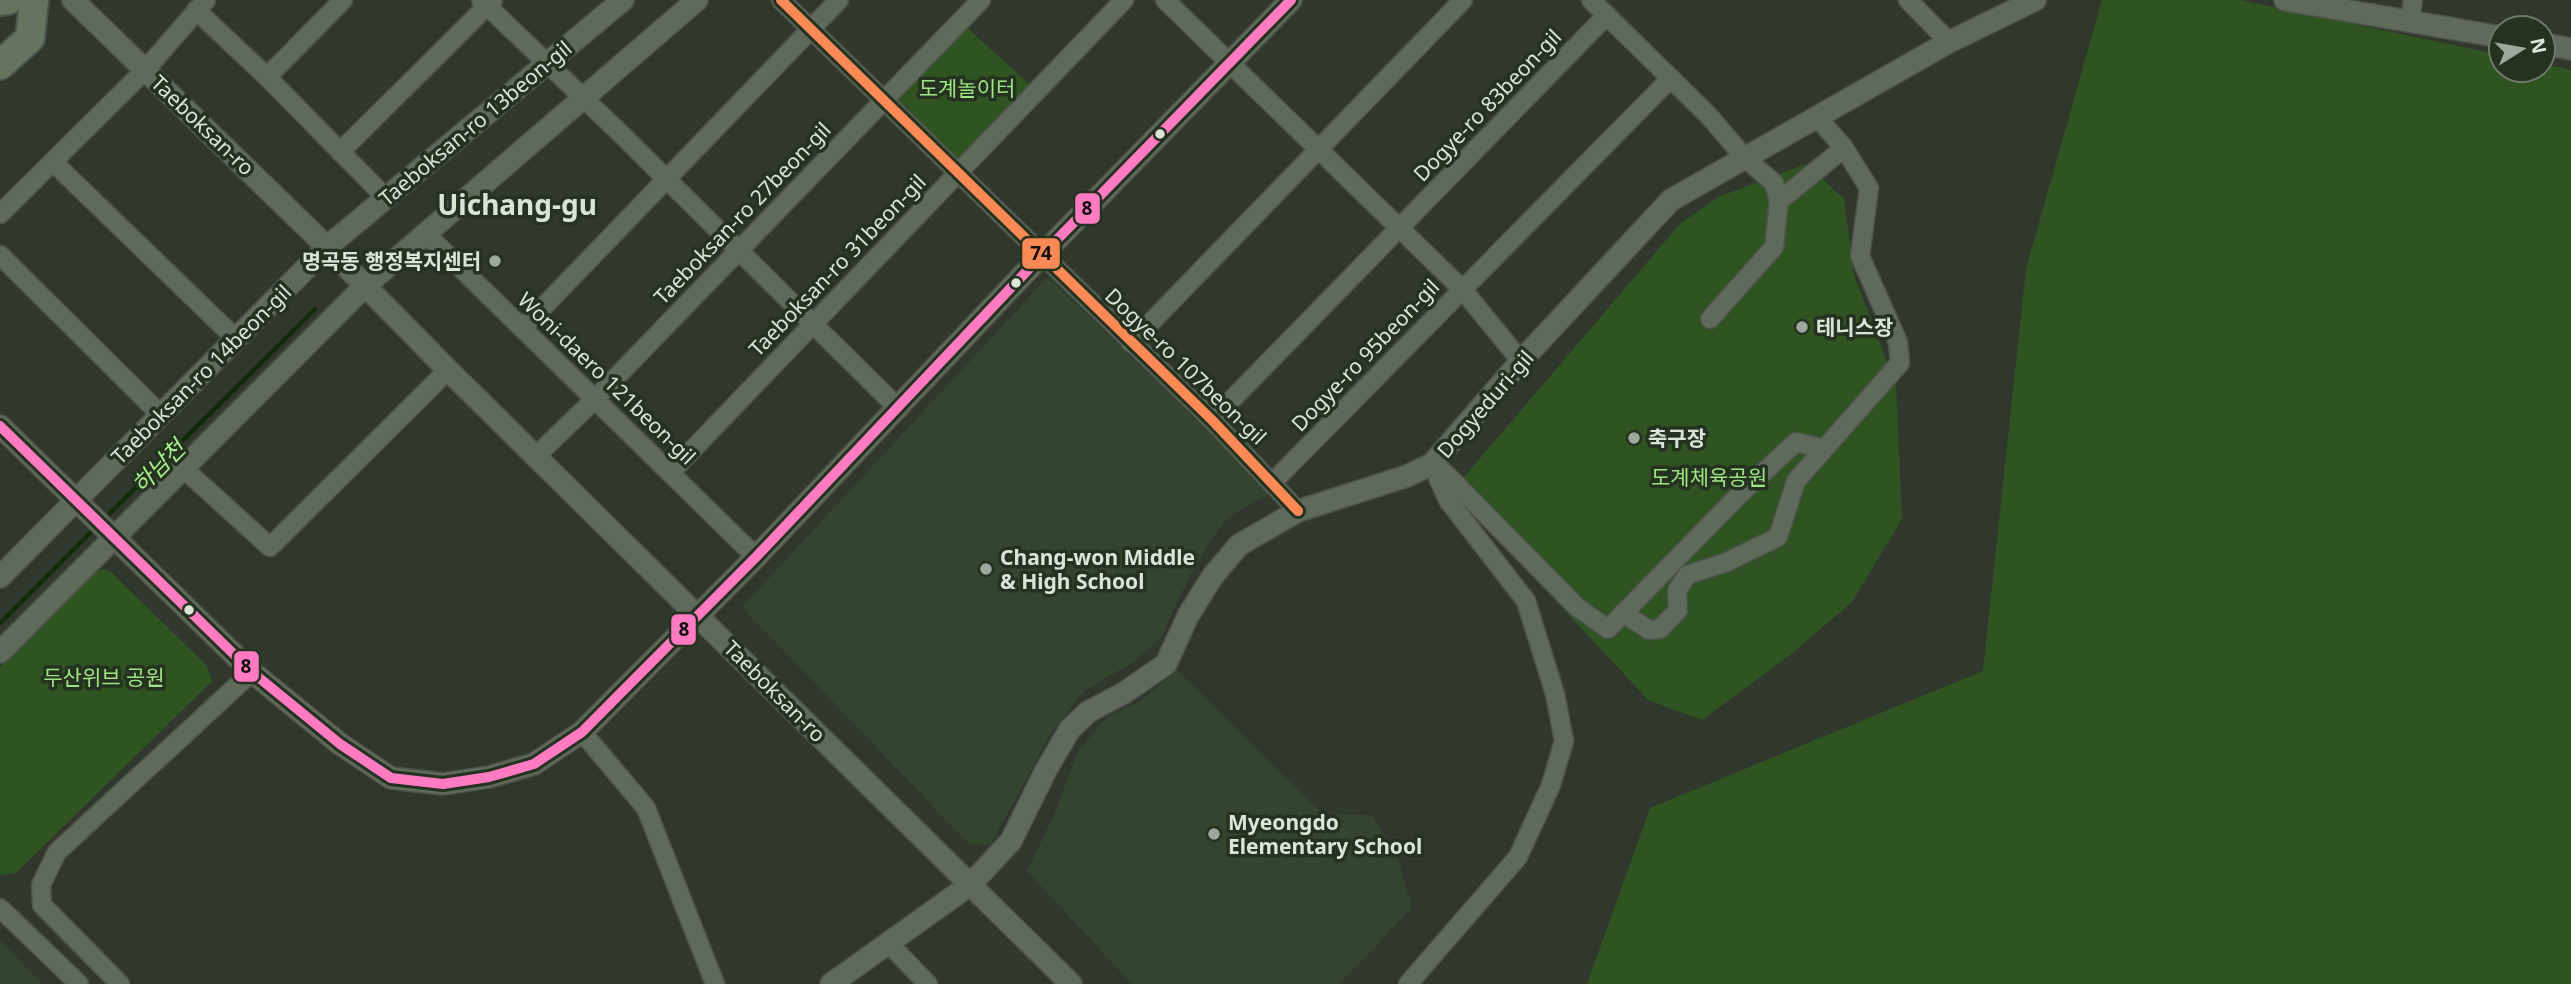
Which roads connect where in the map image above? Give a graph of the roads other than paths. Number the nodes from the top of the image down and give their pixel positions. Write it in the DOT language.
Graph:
graph roads {
  1 [pos="8,0"];
  2 [pos="34,0"];
  3 [pos="73,0"];
  4 [pos="342,0"];
  5 [pos="623,0"];
  6 [pos="697,0"];
  7 [pos="780,0"];
  8 [pos="839,0"];
  9 [pos="981,0"];
  10 [pos="1124,0"];
  11 [pos="1165,0"];
  12 [pos="1290,0"];
  13 [pos="1463,0"];
  14 [pos="1591,0"];
  15 [pos="1908,0"];
  16 [pos="2035,0"];
  17 [pos="2285,0"];
  18 [pos="0,2"];
  19 [pos="487,2"];
  20 [pos="201,5"];
  21 [pos="2412,10"];
  22 [pos="1607,15"];
  23 [pos="810,29"];
  24 [pos="2487,33"];
  25 [pos="1949,42"];
  26 [pos="547,64"];
  27 [pos="1229,64"];
  28 [pos="0,65"];
  29 [pos="146,69"];
  30 [pos="267,77"];
  31 [pos="1671,78"];
  32 [pos="582,99"];
  33 [pos="883,101"];
  34 [pos="1818,118"];
  35 [pos="1844,148"];
  36 [pos="1318,149"];
  37 [pos="340,152"];
  38 [pos="1744,157"];
  39 [pos="53,162"];
  40 [pos="957,173"];
  41 [pos="666,179"];
  42 [pos="385,197"];
  43 [pos="1779,201"];
  44 [pos="0,214"];
  45 [pos="1399,228"];
  46 [pos="425,233"];
  47 [pos="330,249"];
  48 [pos="738,249"];
  49 [pos="0,255"];
  50 [pos="1041,256"];
  51 [pos="363,284"];
  52 [pos="1462,289"];
  53 [pos="1710,319"];
  54 [pos="813,323"];
  55 [pos="523,328"];
  56 [pos="235,338"];
  57 [pos="1131,343"];
  58 [pos="1521,361"];
  59 [pos="448,370"];
  60 [pos="596,398"];
  61 [pos="899,409"];
  62 [pos="160,414"];
  63 [pos="1212,420"];
  64 [pos="0,426"];
  65 [pos="1824,449"];
  66 [pos="536,456"];
  67 [pos="1432,464"];
  68 [pos="183,468"];
  69 [pos="671,472"];
  70 [pos="1272,484"];
  71 [pos="78,504"];
  72 [pos="1298,511"];
  73 [pos="110,535"];
  74 [pos="756,557"];
  75 [pos="0,577"];
  76 [pos="1623,613"];
  77 [pos="699,615"];
  78 [pos="0,652"];
  79 [pos="252,672"];
  80 [pos="582,732"];
  81 [pos="971,884"];
  82 [pos="0,908"];
  83 [pos="888,943"];
  84 [pos="79,984"];
  85 [pos="120,984"];
  86 [pos="715,984"];
  87 [pos="831,984"];
  88 [pos="928,984"];
  89 [pos="1071,984"];
  90 [pos="1408,984"];
  1 -- 18 [label="main road"];
  2 -- 28 [label="main road"];
  3 -- 29 [label="street, Taeboksan-ro"];
  4 -- 30 [label="street"];
  5 -- 26 [label="street, Taeboksan-ro 13beon-gil"];
  6 -- 32 [label="street"];
  7 -- 23 [label="street, Dogye-ro 107beon-gil"];
  8 -- 23 [label="street"];
  9 -- 33 [label="street, Taeboksan-ro 27beon-gil"];
  10 -- 40 [label="street, Taeboksan-ro 31beon-gil"];
  11 -- 27 [label="street, Dogye-ro 95beon-gil"];
  12 -- 27 [label="street"];
  13 -- 36 [label="street"];
  14 -- 22 [label="street"];
  15 -- 25 [label="street"];
  16 -- 25 [label="street, Dogyeduri-gil"];
  17 -- 21 [label="street"];
  19 -- 26 [label="street"];
  19 -- 37 [label="street"];
  20 -- 29 [label="street"];
  20 -- 30 [label="street"];
  21 -- 24 [label="street"];
  22 -- 31 [label="street"];
  22 -- 45 [label="street, Dogye-ro 83beon-gil"];
  23 -- 33 [label="street, Dogye-ro 107beon-gil"];
  23 -- 41 [label="street"];
  25 -- 34 [label="street, Dogyeduri-gil"];
  26 -- 32 [label="street"];
  26 -- 42 [label="street, Taeboksan-ro 13beon-gil"];
  27 -- 36 [label="street, Dogye-ro 95beon-gil"];
  27 -- 50 [label="street"];
  29 -- 39 [label="street"];
  29 -- 47 [label="street, Taeboksan-ro"];
  30 -- 37 [label="street"];
  31 -- 38 [label="street"];
  31 -- 52 [label="street"];
  32 -- 41 [label="street"];
  32 -- 46 [label="street"];
  33 -- 40 [label="street, Dogye-ro 107beon-gil"];
  33 -- 48 [label="street, Taeboksan-ro 27beon-gil"];
  34 -- 35 [label="street"];
  34 -- 38 [label="street, Dogyeduri-gil"];
  35 -- 43 [label="street"];
  35 -- 65 [label="street"];
  36 -- 45 [label="street, Dogye-ro 95beon-gil"];
  36 -- 57 [label="street"];
  37 -- 42 [label="street"];
  38 -- 43 [label="street"];
  38 -- 58 [label="street, Dogyeduri-gil"];
  39 -- 44 [label="street"];
  39 -- 56 [label="street"];
  40 -- 50 [label="street, Dogye-ro 107beon-gil"];
  40 -- 54 [label="street, Taeboksan-ro 31beon-gil"];
  41 -- 48 [label="street"];
  41 -- 55 [label="street"];
  42 -- 47 [label="street, Taeboksan-ro 13beon-gil"];
  43 -- 53 [label="street"];
  45 -- 52 [label="street, Dogye-ro 95beon-gil"];
  45 -- 63 [label="street"];
  46 -- 51 [label="street"];
  46 -- 55 [label="street, Woni-daero 121beon-gil"];
  47 -- 51 [label="street, Taeboksan-ro"];
  47 -- 56 [label="street, Taeboksan-ro 14beon-gil"];
  48 -- 54 [label="street"];
  48 -- 60 [label="street, Taeboksan-ro 27beon-gil"];
  49 -- 62 [label="street"];
  50 -- 57 [label="street, Dogye-ro 107beon-gil"];
  50 -- 61 [label="street"];
  51 -- 59 [label="street, Taeboksan-ro"];
  51 -- 68 [label="street"];
  52 -- 58 [label="street, Dogye-ro 95beon-gil"];
  52 -- 70 [label="street, Dogye-ro 95beon-gil"];
  54 -- 61 [label="street"];
  54 -- 69 [label="street, Taeboksan-ro 31beon-gil"];
  55 -- 60 [label="street, Woni-daero 121beon-gil"];
  56 -- 62 [label="street, Taeboksan-ro 14beon-gil"];
  57 -- 63 [label="street, Dogye-ro 107beon-gil"];
  58 -- 67 [label="street, Dogyeduri-gil"];
  59 -- 66 [label="street, Taeboksan-ro"];
  59 -- 68 [label="street"];
  60 -- 66 [label="street, Taeboksan-ro 27beon-gil"];
  60 -- 69 [label="street, Woni-daero 121beon-gil"];
  61 -- 74 [label="street"];
  62 -- 71 [label="street, Taeboksan-ro 14beon-gil"];
  63 -- 70 [label="street, Dogye-ro 107beon-gil"];
  64 -- 71 [label="street"];
  65 -- 76 [label="street"];
  65 -- 76 [label="street"];
  66 -- 77 [label="street, Taeboksan-ro"];
  67 -- 72 [label="street, Dogyeduri-gil"];
  67 -- 76 [label="street"];
  67 -- 90 [label="street"];
  68 -- 73 [label="street"];
  69 -- 74 [label="street, Woni-daero 121beon-gil"];
  70 -- 72 [label="street, Dogye-ro 107beon-gil"];
  71 -- 73 [label="street"];
  71 -- 75 [label="street, Taeboksan-ro 14beon-gil"];
  72 -- 81 [label="street, Dogyeduri-gil"];
  73 -- 78 [label="street"];
  73 -- 79 [label="street"];
  74 -- 77 [label="street"];
  77 -- 80 [label="street"];
  77 -- 81 [label="street, Taeboksan-ro"];
  79 -- 80 [label="street"];
  79 -- 85 [label="street"];
  80 -- 86 [label="street"];
  81 -- 83 [label="street, Dogyeduri-gil"];
  81 -- 89 [label="street, Taeboksan-ro"];
  82 -- 84 [label="street"];
  83 -- 87 [label="street, Dogyeduri-gil"];
  83 -- 88 [label="street"];
}
